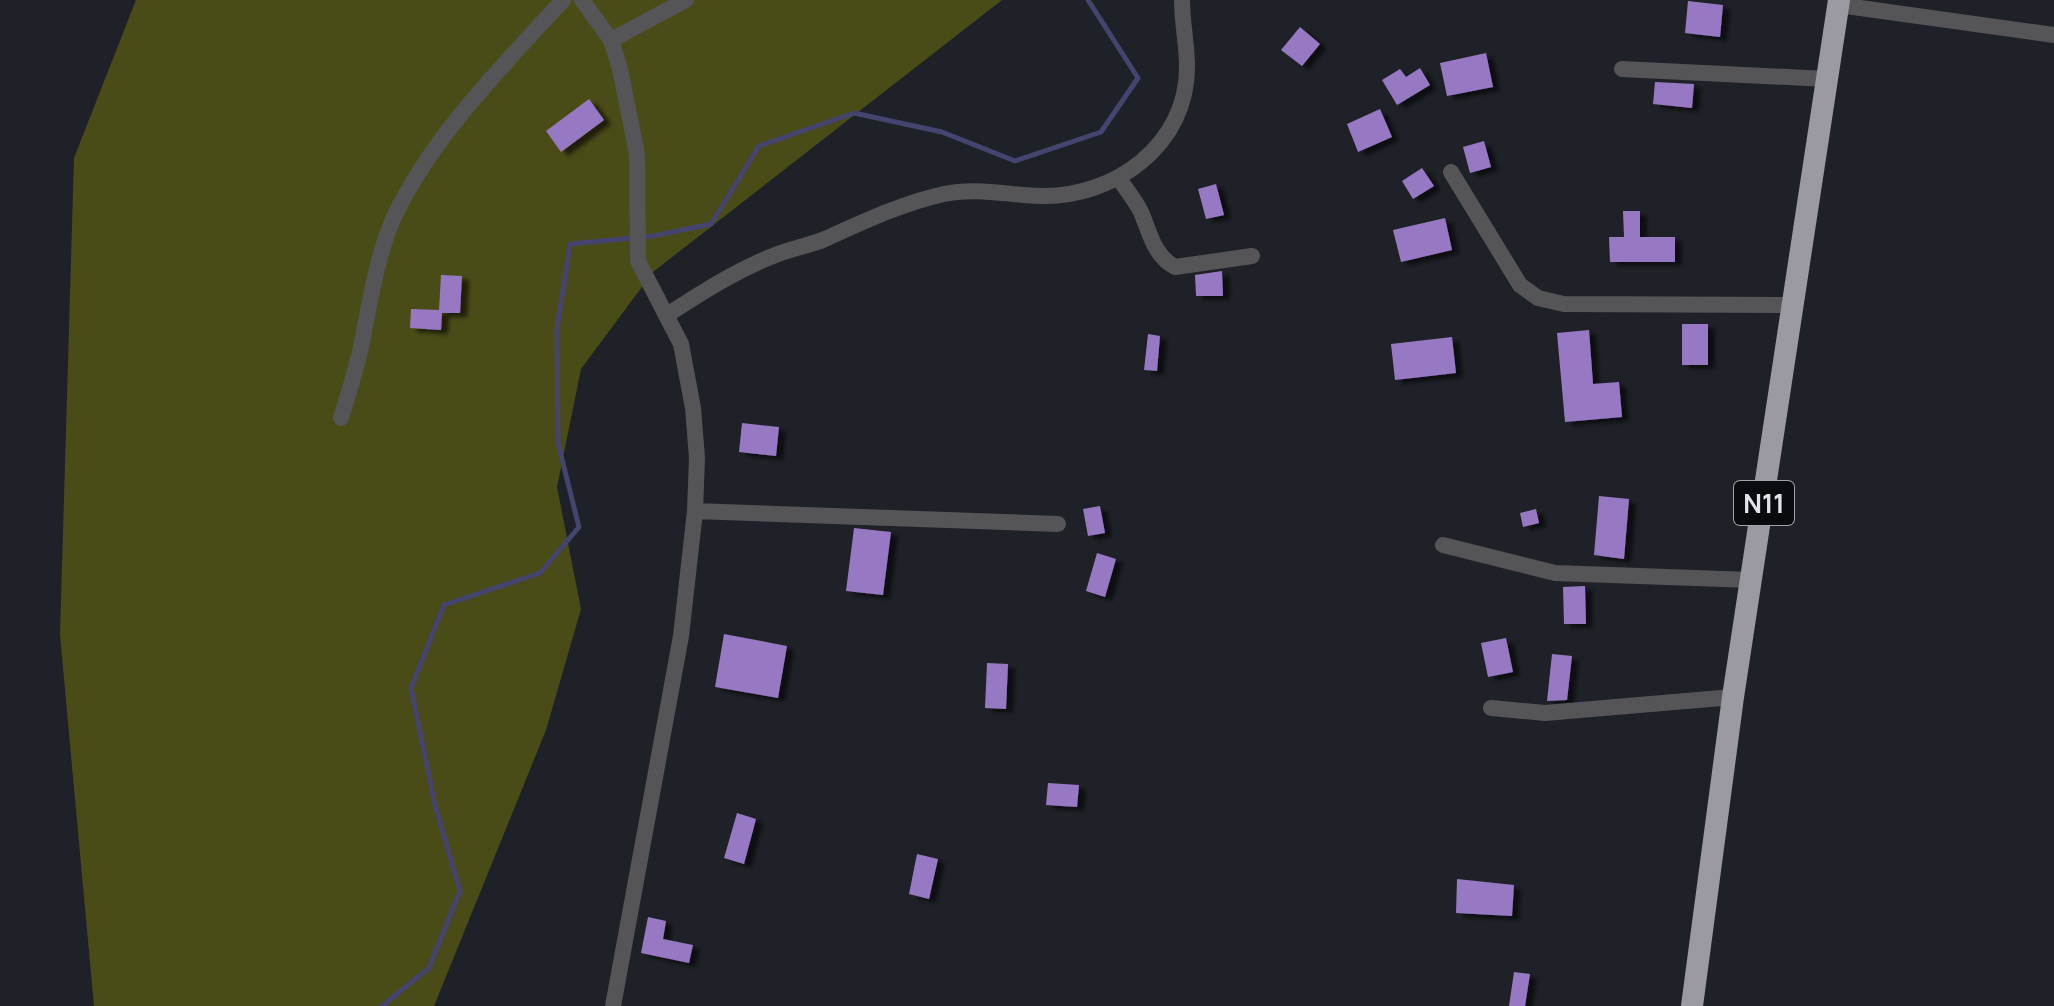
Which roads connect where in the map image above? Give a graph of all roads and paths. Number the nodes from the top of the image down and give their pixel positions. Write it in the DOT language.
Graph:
graph roads {
  1 [pos="563,0"];
  2 [pos="582,0"];
  3 [pos="686,0"];
  4 [pos="1182,0"];
  5 [pos="1839,2"];
  6 [pos="2054,35"];
  7 [pos="611,40"];
  8 [pos="1622,69"];
  9 [pos="1827,79"];
  10 [pos="1451,172"];
  11 [pos="1119,179"];
  12 [pos="1252,256"];
  13 [pos="1795,305"];
  14 [pos="667,315"];
  15 [pos="341,418"];
  16 [pos="695,511"];
  17 [pos="1058,524"];
  18 [pos="1443,545"];
  19 [pos="1751,580"];
  20 [pos="1733,697"];
  21 [pos="1491,708"];
  22 [pos="613,1006"];
  23 [pos="1692,1006"];
  1 -- 15 [label="street"];
  2 -- 7 [label="street"];
  3 -- 7 [label="street"];
  4 -- 11 [label="street"];
  5 -- 6 [label="street"];
  5 -- 9 [label="highway, N11"];
  7 -- 14 [label="street"];
  8 -- 9 [label="street"];
  9 -- 13 [label="highway, N11"];
  10 -- 13 [label="street"];
  11 -- 12 [label="street"];
  11 -- 14 [label="street"];
  13 -- 19 [label="highway, N11"];
  14 -- 16 [label="street"];
  16 -- 17 [label="street"];
  16 -- 22 [label="street"];
  18 -- 19 [label="street"];
  19 -- 20 [label="highway, N11"];
  20 -- 21 [label="street"];
  20 -- 23 [label="highway, N11"];
}
